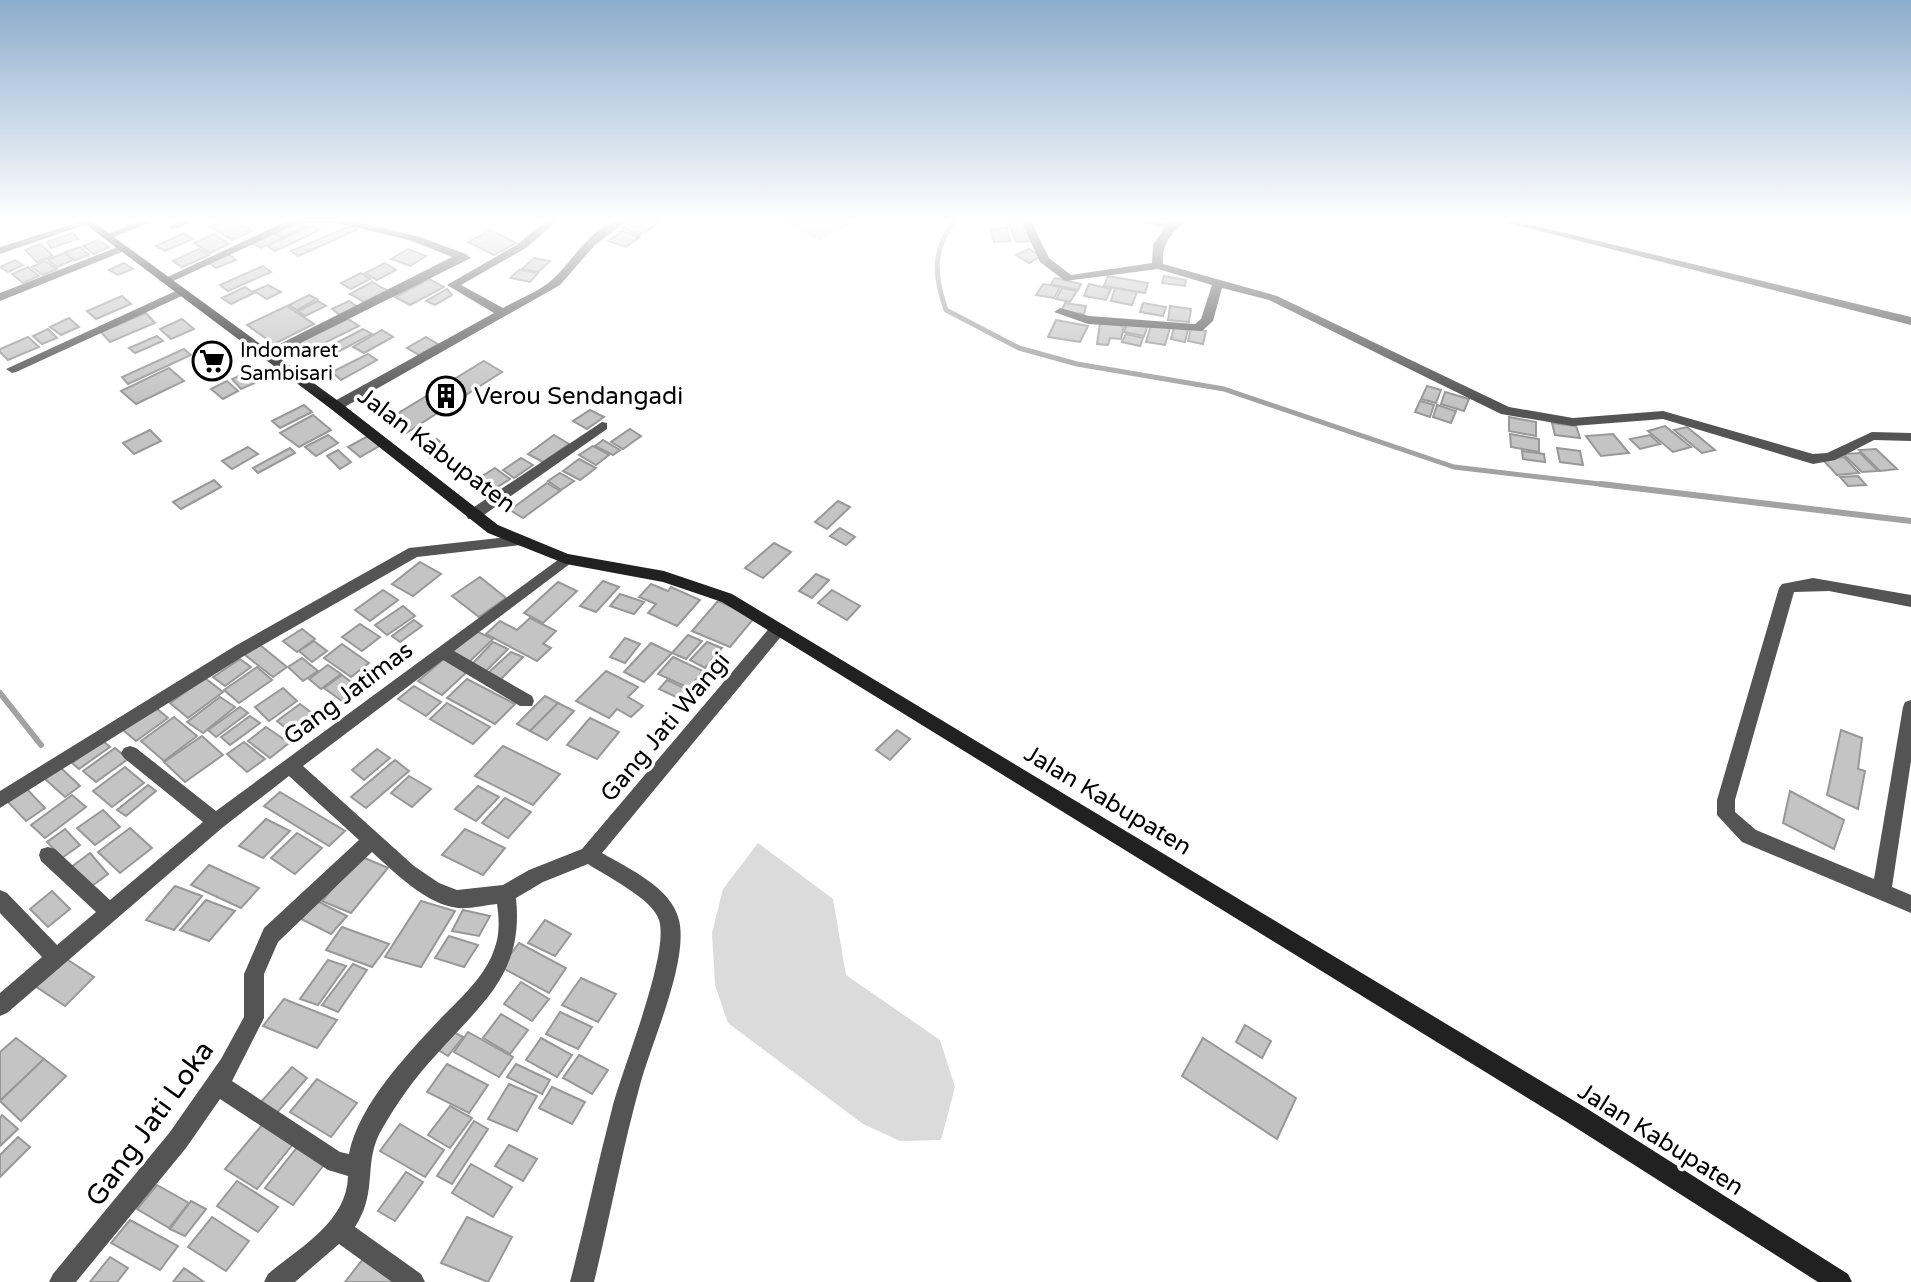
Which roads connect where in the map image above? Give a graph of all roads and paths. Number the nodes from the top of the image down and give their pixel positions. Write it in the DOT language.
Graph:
graph roads {
  1 [pos="41,281"];
  2 [pos="164,281"];
  3 [pos="186,281"];
  4 [pos="413,281"];
  5 [pos="462,281"];
  6 [pos="558,281"];
  7 [pos="1210,281"];
  8 [pos="1748,281"];
  9 [pos="1218,283"];
  10 [pos="173,288"];
  11 [pos="0,297"];
  12 [pos="502,312"];
  13 [pos="1060,312"];
  14 [pos="1911,321"];
  15 [pos="266,356"];
  16 [pos="28,357"];
  17 [pos="12,369"];
  18 [pos="336,406"];
  19 [pos="602,426"];
  20 [pos="1911,437"];
  21 [pos="473,515"];
  22 [pos="516,541"];
  23 [pos="566,559"];
  24 [pos="1911,601"];
  25 [pos="778,629"];
  26 [pos="442,652"];
  27 [pos="526,701"];
  28 [pos="1911,707"];
  29 [pos="130,753"];
  30 [pos="290,766"];
  31 [pos="0,800"];
  32 [pos="216,822"];
  33 [pos="372,840"];
  34 [pos="48,855"];
  35 [pos="589,855"];
  36 [pos="1881,893"];
  37 [pos="506,894"];
  38 [pos="0,899"];
  39 [pos="1911,904"];
  40 [pos="110,913"];
  41 [pos="56,958"];
  42 [pos="0,1006"];
  43 [pos="217,1084"];
  44 [pos="360,1162"];
  45 [pos="337,1229"];
  46 [pos="61,1282"];
  47 [pos="276,1282"];
  48 [pos="413,1282"];
  49 [pos="582,1282"];
  50 [pos="1840,1282"];
  1 -- 11 [label="street"];
  2 -- 10 [label="main road, Jalan Kabupaten"];
  3 -- 10 [label="street"];
  4 -- 15 [label="street"];
  5 -- 12 [label="street"];
  6 -- 12 [label="street"];
  7 -- 9 [label="street"];
  8 -- 14 [label="street"];
  9 -- 13 [label="street"];
  9 -- 20 [label="street"];
  10 -- 15 [label="main road, Jalan Kabupaten"];
  10 -- 16 [label="street"];
  10 -- 17 [label="street"];
  12 -- 18 [label="street"];
  15 -- 18 [label="main road, Jalan Kabupaten"];
  18 -- 21 [label="main road, Jalan Kabupaten"];
  19 -- 21 [label="street"];
  21 -- 22 [label="main road, Jalan Kabupaten"];
  22 -- 23 [label="main road, Jalan Kabupaten"];
  22 -- 31 [label="street"];
  23 -- 25 [label="main road, Jalan Kabupaten"];
  23 -- 26 [label="street, Gang Jatimas"];
  24 -- 36 [label="street"];
  25 -- 35 [label="street, Gang Jati Wangi"];
  25 -- 50 [label="main road, Jalan Kabupaten"];
  26 -- 27 [label="street"];
  26 -- 30 [label="street, Gang Jatimas"];
  28 -- 36 [label="street"];
  29 -- 32 [label="street"];
  30 -- 32 [label="street"];
  30 -- 33 [label="street, Gang Jatimas"];
  32 -- 40 [label="street"];
  33 -- 37 [label="street, Gang Jatimas"];
  33 -- 43 [label="street, Gang Jati Loka"];
  34 -- 40 [label="street"];
  35 -- 37 [label="street, Gang Jatimas"];
  35 -- 49 [label="street"];
  36 -- 39 [label="street"];
  37 -- 44 [label="street"];
  38 -- 41 [label="street"];
  40 -- 41 [label="street"];
  41 -- 42 [label="street"];
  43 -- 44 [label="street"];
  43 -- 46 [label="street, Gang Jati Loka"];
  44 -- 45 [label="street"];
  45 -- 47 [label="street"];
  45 -- 48 [label="street"];
}
